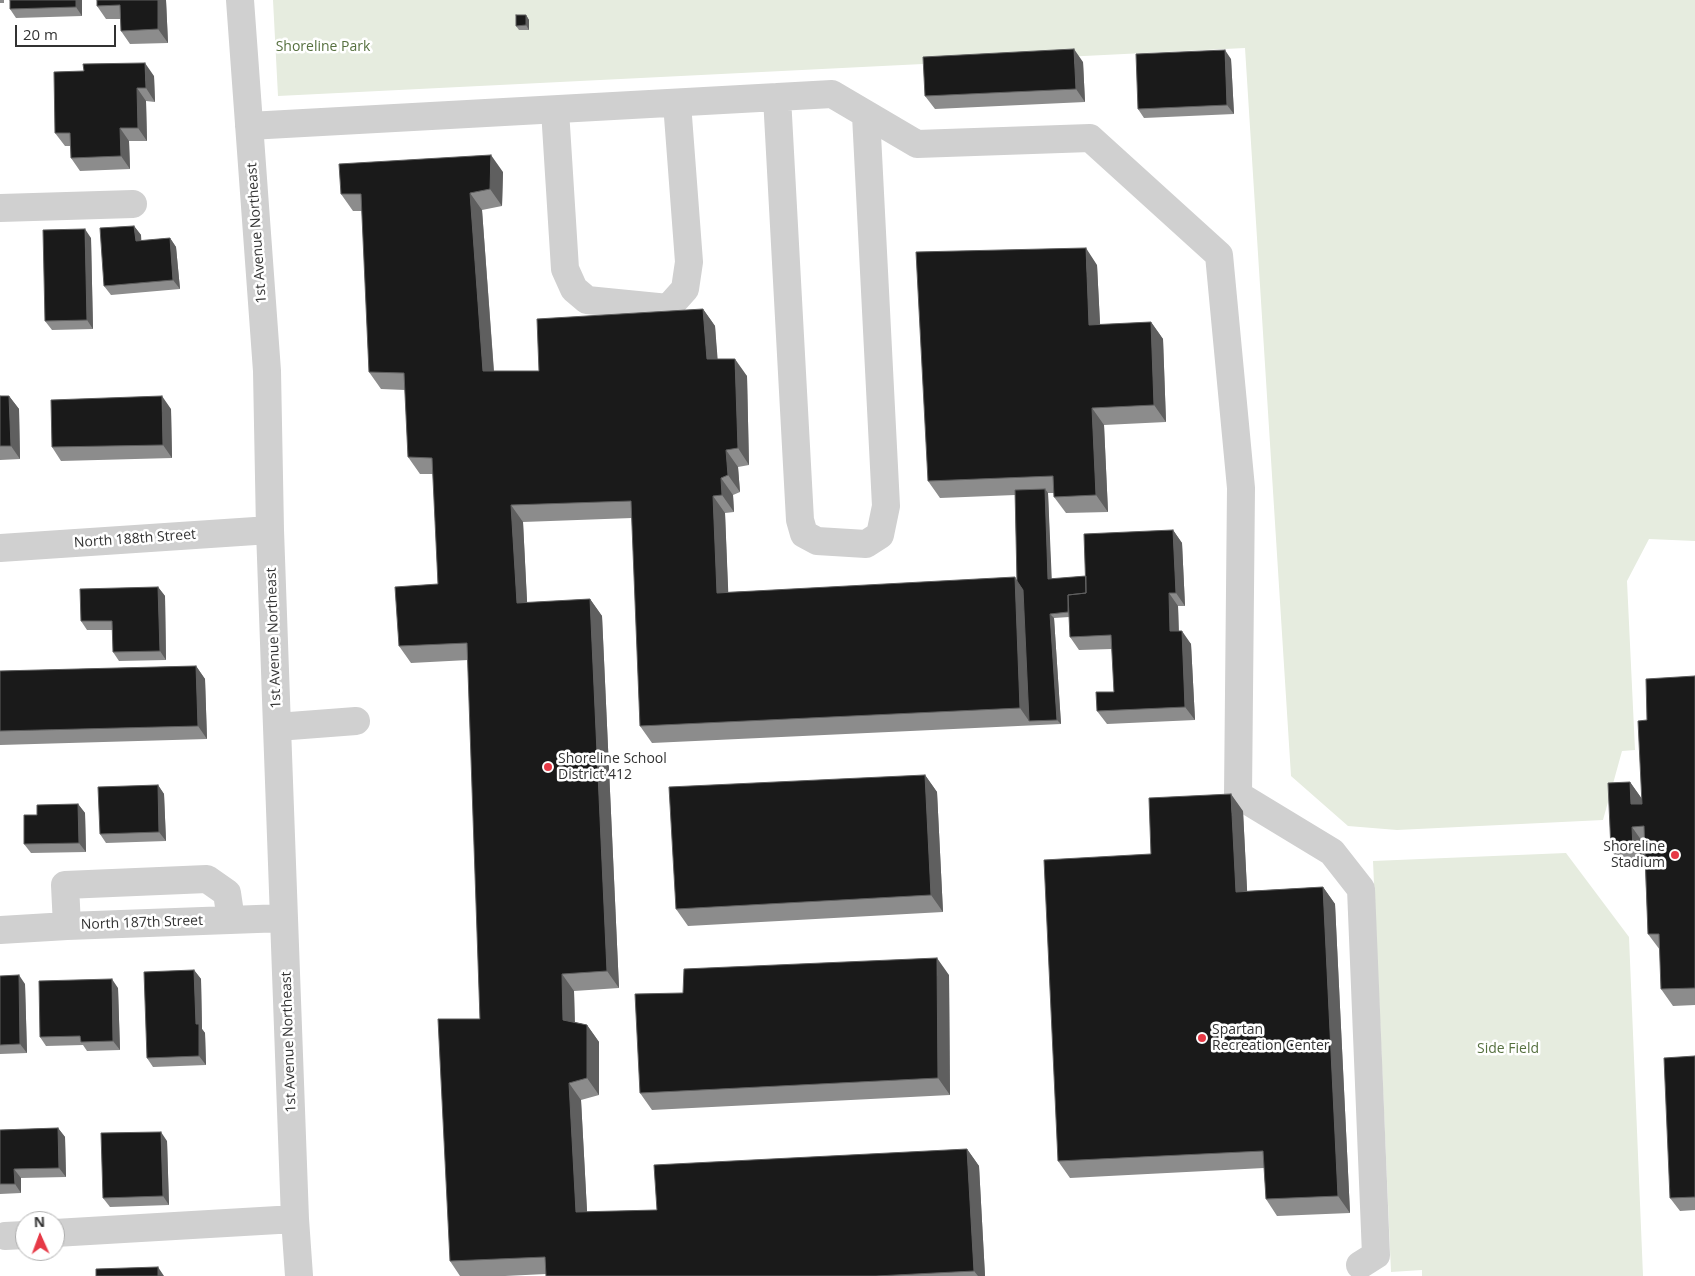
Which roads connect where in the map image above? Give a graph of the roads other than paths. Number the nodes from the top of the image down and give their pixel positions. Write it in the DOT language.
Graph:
graph roads {
  1 [pos="240,0"];
  2 [pos="777,97"];
  3 [pos="677,102"];
  4 [pos="555,110"];
  5 [pos="866,114"];
  6 [pos="249,126"];
  7 [pos="133,204"];
  8 [pos="0,208"];
  9 [pos="270,530"];
  10 [pos="0,548"];
  11 [pos="356,721"];
  12 [pos="277,727"];
  13 [pos="284,918"];
  14 [pos="231,920"];
  15 [pos="67,926"];
  16 [pos="0,930"];
  17 [pos="295,1219"];
  18 [pos="65,1232"];
  19 [pos="1360,1265"];
  20 [pos="300,1276"];
  1 -- 6 [label="street, 1st Avenue Northeast"];
  2 -- 3 [label="street"];
  2 -- 5 [label="street"];
  2 -- 5 [label="street"];
  3 -- 4 [label="street"];
  3 -- 4 [label="street"];
  4 -- 6 [label="street"];
  5 -- 19 [label="street"];
  6 -- 9 [label="street, 1st Avenue Northeast"];
  7 -- 8 [label="street"];
  9 -- 10 [label="street, North 188th Street"];
  9 -- 12 [label="street, 1st Avenue Northeast"];
  11 -- 12 [label="street"];
  12 -- 13 [label="street, 1st Avenue Northeast"];
  13 -- 14 [label="street, North 187th Street"];
  13 -- 17 [label="street, 1st Avenue Northeast"];
  14 -- 15 [label="street, North 187th Street"];
  14 -- 15 [label="street"];
  15 -- 16 [label="street, North 187th Street"];
  17 -- 18 [label="street"];
  17 -- 20 [label="street, 1st Avenue Northeast"];
}
